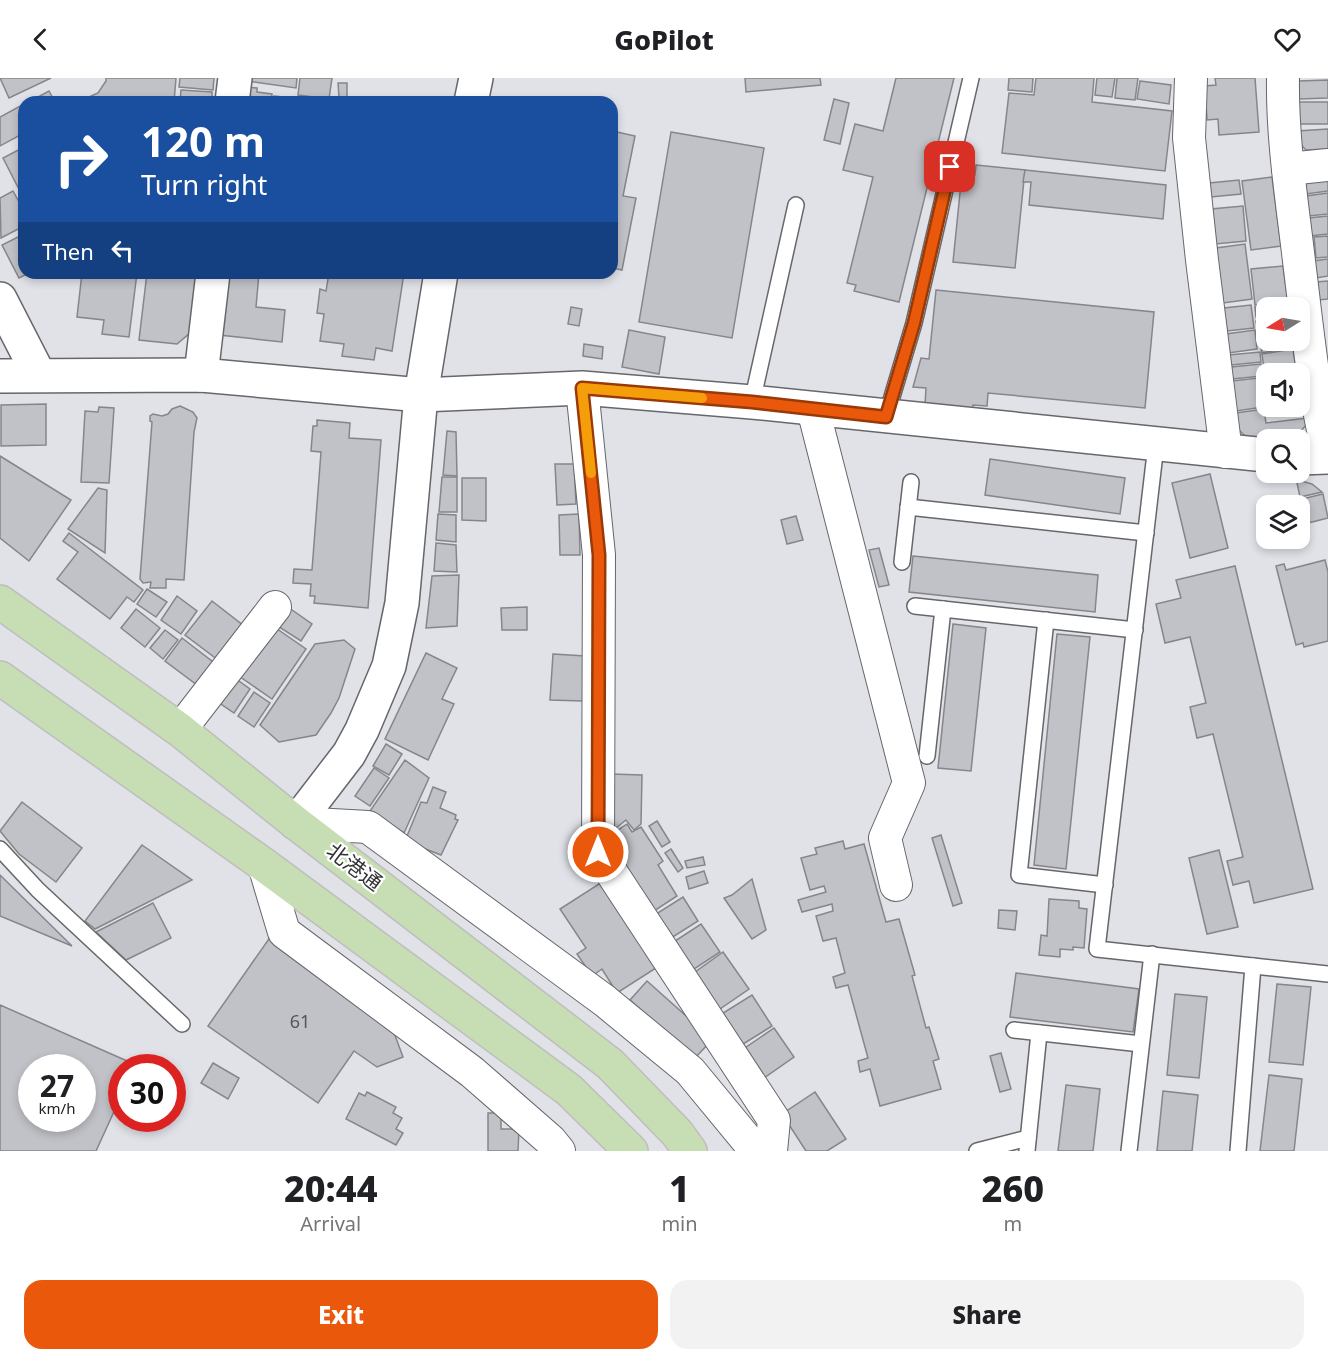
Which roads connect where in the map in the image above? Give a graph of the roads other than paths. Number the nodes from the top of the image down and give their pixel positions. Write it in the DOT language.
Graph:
graph roads {
  1 [pos="235,78"];
  2 [pos="476,78"];
  3 [pos="971,78"];
  4 [pos="1191,78"];
  5 [pos="1283,78"];
  6 [pos="233,96"];
  7 [pos="472,96"];
  8 [pos="1328,165"];
  9 [pos="1288,169"];
  10 [pos="796,206"];
  11 [pos="212,279"];
  12 [pos="440,279"];
  13 [pos="0,298"];
  14 [pos="1318,329"];
  15 [pos="39,375"];
  16 [pos="201,375"];
  17 [pos="0,376"];
  18 [pos="582,388"];
  19 [pos="421,395"];
  20 [pos="752,402"];
  21 [pos="813,409"];
  22 [pos="886,417"];
  23 [pos="1156,445"];
  24 [pos="1226,453"];
  25 [pos="1256,454"];
  26 [pos="1328,455"];
  27 [pos="1310,457"];
  28 [pos="911,482"];
  29 [pos="908,507"];
  30 [pos="1146,533"];
  31 [pos="902,562"];
  32 [pos="0,602"];
  33 [pos="915,606"];
  34 [pos="275,607"];
  35 [pos="942,609"];
  36 [pos="1046,620"];
  37 [pos="1135,630"];
  38 [pos="0,678"];
  39 [pos="180,730"];
  40 [pos="927,756"];
  41 [pos="296,823"];
  42 [pos="0,849"];
  43 [pos="264,865"];
  44 [pos="896,885"];
  45 [pos="1105,885"];
  46 [pos="1152,954"];
  47 [pos="1253,966"];
  48 [pos="1328,974"];
  49 [pos="182,1024"];
  50 [pos="1014,1030"];
  51 [pos="1039,1033"];
  52 [pos="1142,1044"];
  53 [pos="1028,1144"];
  54 [pos="766,1145"];
  55 [pos="560,1151"];
  56 [pos="631,1151"];
  57 [pos="690,1151"];
  58 [pos="977,1151"];
  59 [pos="1129,1151"];
  60 [pos="1238,1151"];
  1 -- 6 [label="street"];
  2 -- 7 [label="street"];
  3 -- 22 [label="lane"];
  4 -- 24 [label="street"];
  5 -- 9 [label="street"];
  8 -- 9 [label="street"];
  9 -- 14 [label="street"];
  10 -- 20 [label="lane"];
  11 -- 16 [label="street"];
  12 -- 19 [label="street"];
  13 -- 15 [label="street"];
  14 -- 26 [label="street"];
  15 -- 16 [label="street"];
  15 -- 17 [label="street"];
  16 -- 19 [label="street"];
  18 -- 19 [label="street"];
  18 -- 20 [label="street"];
  18 -- 54 [label="street"];
  19 -- 41 [label="street"];
  20 -- 21 [label="street"];
  21 -- 22 [label="street"];
  21 -- 44 [label="street"];
  22 -- 23 [label="street"];
  23 -- 24 [label="street"];
  23 -- 30 [label="lane"];
  24 -- 25 [label="street"];
  26 -- 27 [label="street"];
  28 -- 29 [label="lane"];
  29 -- 30 [label="lane"];
  29 -- 31 [label="lane"];
  30 -- 37 [label="lane"];
  32 -- 39 [label="main road, 北港通"];
  33 -- 35 [label="lane"];
  34 -- 39 [label="street"];
  35 -- 36 [label="lane"];
  35 -- 40 [label="lane"];
  36 -- 37 [label="lane"];
  36 -- 45 [label="lane"];
  37 -- 45 [label="lane"];
  38 -- 43 [label="main road"];
  39 -- 41 [label="main road, 北港通"];
  41 -- 54 [label="street"];
  41 -- 57 [label="main road, 北港通"];
  42 -- 49 [label="lane"];
  43 -- 55 [label="street"];
  43 -- 56 [label="main road"];
  45 -- 46 [label="lane"];
  46 -- 47 [label="lane"];
  46 -- 52 [label="lane"];
  47 -- 48 [label="lane"];
  47 -- 60 [label="lane"];
  50 -- 51 [label="lane"];
  51 -- 52 [label="lane"];
  51 -- 53 [label="lane"];
  52 -- 59 [label="lane"];
  53 -- 58 [label="lane"];
}
